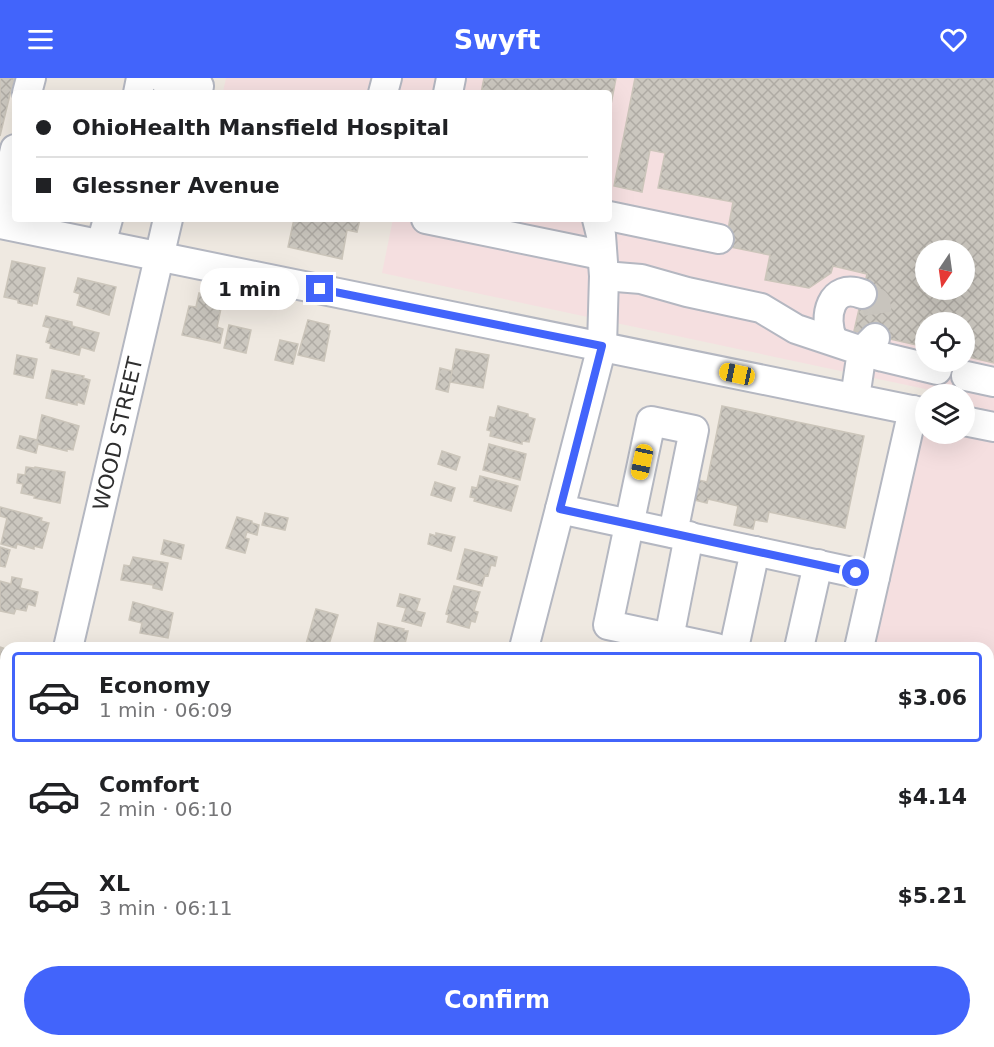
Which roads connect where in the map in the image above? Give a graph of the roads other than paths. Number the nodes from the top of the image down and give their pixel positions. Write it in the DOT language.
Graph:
graph roads {
  1 [pos="162,78"];
  2 [pos="199,86"];
  3 [pos="12,163"];
  4 [pos="0,217"];
  5 [pos="612,217"];
  6 [pos="167,222"];
  7 [pos="437,222"];
  8 [pos="598,222"];
  9 [pos="0,224"];
  10 [pos="105,232"];
  11 [pos="718,240"];
  12 [pos="160,256"];
  13 [pos="603,266"];
  14 [pos="862,294"];
  15 [pos="833,340"];
  16 [pos="869,343"];
  17 [pos="602,346"];
  18 [pos="915,364"];
  19 [pos="966,376"];
  20 [pos="994,382"];
  21 [pos="855,398"];
  22 [pos="915,411"];
  23 [pos="975,423"];
  24 [pos="994,427"];
  25 [pos="915,430"];
  26 [pos="560,509"];
  27 [pos="629,524"];
  28 [pos="681,535"];
  29 [pos="755,551"];
  30 [pos="818,564"];
  31 [pos="875,577"];
  32 [pos="669,638"];
  33 [pos="69,642"];
  34 [pos="526,642"];
  35 [pos="688,642"];
  36 [pos="735,642"];
  37 [pos="800,642"];
  38 [pos="860,642"];
  1 -- 2 [label="street"];
  3 -- 4 [label="street"];
  5 -- 11 [label="street"];
  6 -- 12 [label="street, WOOD STREET"];
  7 -- 13 [label="street"];
  8 -- 13 [label="street"];
  9 -- 10 [label="street"];
  10 -- 12 [label="street"];
  12 -- 17 [label="street"];
  12 -- 33 [label="street, WOOD STREET"];
  13 -- 15 [label="street"];
  13 -- 17 [label="street"];
  14 -- 15 [label="street"];
  15 -- 16 [label="street"];
  16 -- 18 [label="street"];
  16 -- 21 [label="street"];
  17 -- 21 [label="street"];
  17 -- 26 [label="street"];
  19 -- 20 [label="street"];
  21 -- 22 [label="street"];
  23 -- 24 [label="street"];
  25 -- 31 [label="street"];
  26 -- 27 [label="street"];
  26 -- 34 [label="street"];
  27 -- 28 [label="street"];
  27 -- 28 [label="street"];
  27 -- 32 [label="street"];
  28 -- 29 [label="street"];
  28 -- 32 [label="street"];
  29 -- 30 [label="street"];
  29 -- 36 [label="street"];
  30 -- 31 [label="street"];
  30 -- 37 [label="street"];
  31 -- 38 [label="street"];
  32 -- 35 [label="street"];
}
